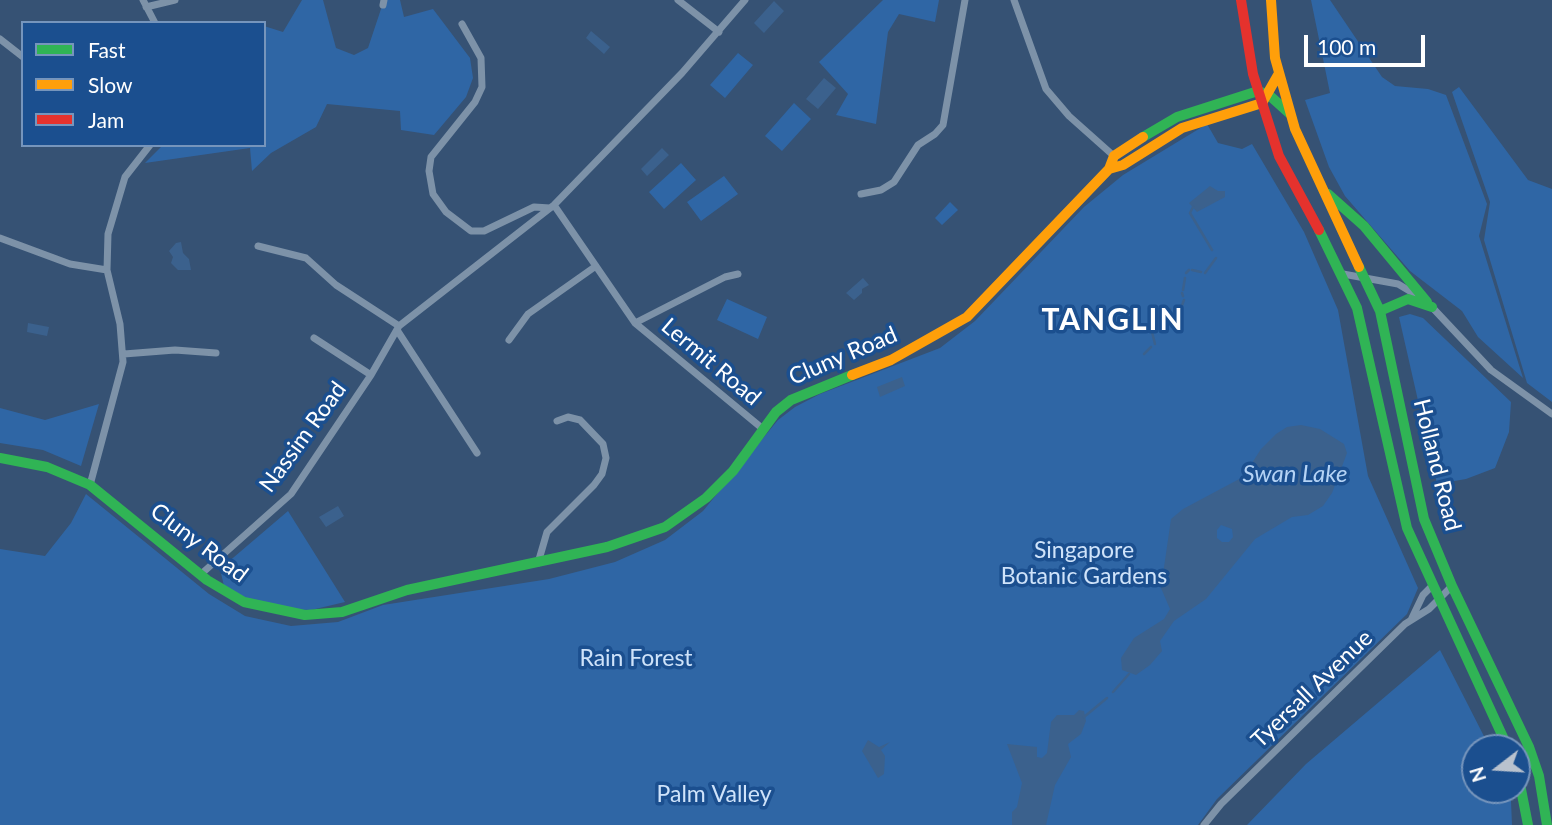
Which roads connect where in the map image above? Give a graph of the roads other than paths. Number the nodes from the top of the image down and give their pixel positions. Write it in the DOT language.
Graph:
graph roads {
  1 [pos="175,0"];
  2 [pos="678,0"];
  3 [pos="745,0"];
  4 [pos="965,0"];
  5 [pos="1014,0"];
  6 [pos="1241,0"];
  7 [pos="1271,0"];
  8 [pos="144,3"];
  9 [pos="153,21"];
  10 [pos="463,24"];
  11 [pos="719,32"];
  12 [pos="0,39"];
  13 [pos="21,55"];
  14 [pos="1278,75"];
  15 [pos="1263,97"];
  16 [pos="1290,113"];
  17 [pos="148,147"];
  18 [pos="1114,156"];
  19 [pos="1123,165"];
  20 [pos="1109,169"];
  21 [pos="1325,193"];
  22 [pos="861,194"];
  23 [pos="552,206"];
  24 [pos="0,238"];
  25 [pos="258,246"];
  26 [pos="596,265"];
  27 [pos="107,270"];
  28 [pos="738,274"];
  29 [pos="1343,274"];
  30 [pos="1366,278"];
  31 [pos="1430,305"];
  32 [pos="1380,311"];
  33 [pos="635,323"];
  34 [pos="398,328"];
  35 [pos="314,338"];
  36 [pos="509,340"];
  37 [pos="216,353"];
  38 [pos="124,354"];
  39 [pos="371,376"];
  40 [pos="1552,414"];
  41 [pos="557,421"];
  42 [pos="763,429"];
  43 [pos="477,453"];
  44 [pos="0,458"];
  45 [pos="90,485"];
  46 [pos="538,563"];
  47 [pos="200,575"];
  48 [pos="1432,586"];
  49 [pos="1452,586"];
  50 [pos="1438,599"];
  51 [pos="1410,620"];
  52 [pos="1501,734"];
  53 [pos="1524,804"];
  54 [pos="1204,825"];
  55 [pos="1528,825"];
  56 [pos="1547,825"];
  1 -- 8 [label="street"];
  2 -- 11 [label="street"];
  3 -- 11 [label="street, Nassim Road"];
  4 -- 22 [label="street"];
  5 -- 18 [label="street"];
  6 -- 15 [label="main road, Holland Road"];
  7 -- 14 [label="main road, Holland Road"];
  8 -- 9 [label="street"];
  10 -- 23 [label="street"];
  11 -- 23 [label="street, Nassim Road"];
  12 -- 13 [label="street"];
  14 -- 15 [label="main road"];
  14 -- 16 [label="main road, Holland Road"];
  15 -- 16 [label="main road"];
  15 -- 18 [label="main road"];
  15 -- 19 [label="main road"];
  15 -- 29 [label="main road, Holland Road"];
  16 -- 21 [label="main road, Holland Road"];
  17 -- 27 [label="street"];
  18 -- 19 [label="street"];
  18 -- 20 [label="main road, Cluny Road"];
  19 -- 20 [label="main road"];
  20 -- 42 [label="main road, Cluny Road"];
  21 -- 30 [label="main road, Holland Road"];
  21 -- 31 [label="main road"];
  23 -- 26 [label="street, Lermit Road"];
  23 -- 34 [label="street, Nassim Road"];
  24 -- 27 [label="street"];
  25 -- 34 [label="street"];
  26 -- 33 [label="street, Lermit Road"];
  26 -- 36 [label="street"];
  27 -- 38 [label="street"];
  28 -- 33 [label="street, Lermit Road"];
  29 -- 30 [label="street"];
  29 -- 48 [label="main road, Holland Road"];
  30 -- 31 [label="street"];
  30 -- 32 [label="main road, Holland Road"];
  31 -- 32 [label="main road"];
  31 -- 40 [label="street"];
  32 -- 49 [label="main road, Holland Road"];
  33 -- 42 [label="street, Lermit Road"];
  34 -- 39 [label="street, Nassim Road"];
  34 -- 43 [label="street"];
  35 -- 39 [label="street, Nassim Road"];
  37 -- 38 [label="street"];
  38 -- 45 [label="street"];
  39 -- 47 [label="street, Nassim Road"];
  41 -- 46 [label="street"];
  42 -- 46 [label="main road, Cluny Road"];
  44 -- 45 [label="main road, Cluny Road"];
  45 -- 47 [label="main road, Cluny Road"];
  46 -- 47 [label="main road, Cluny Road"];
  48 -- 50 [label="main road, Holland Road"];
  48 -- 51 [label="street"];
  49 -- 50 [label="street, Tyersall Avenue"];
  49 -- 56 [label="main road, Holland Road"];
  50 -- 51 [label="street, Tyersall Avenue"];
  50 -- 52 [label="main road, Holland Road"];
  51 -- 54 [label="street, Tyersall Avenue"];
  53 -- 55 [label="main road"];
}
